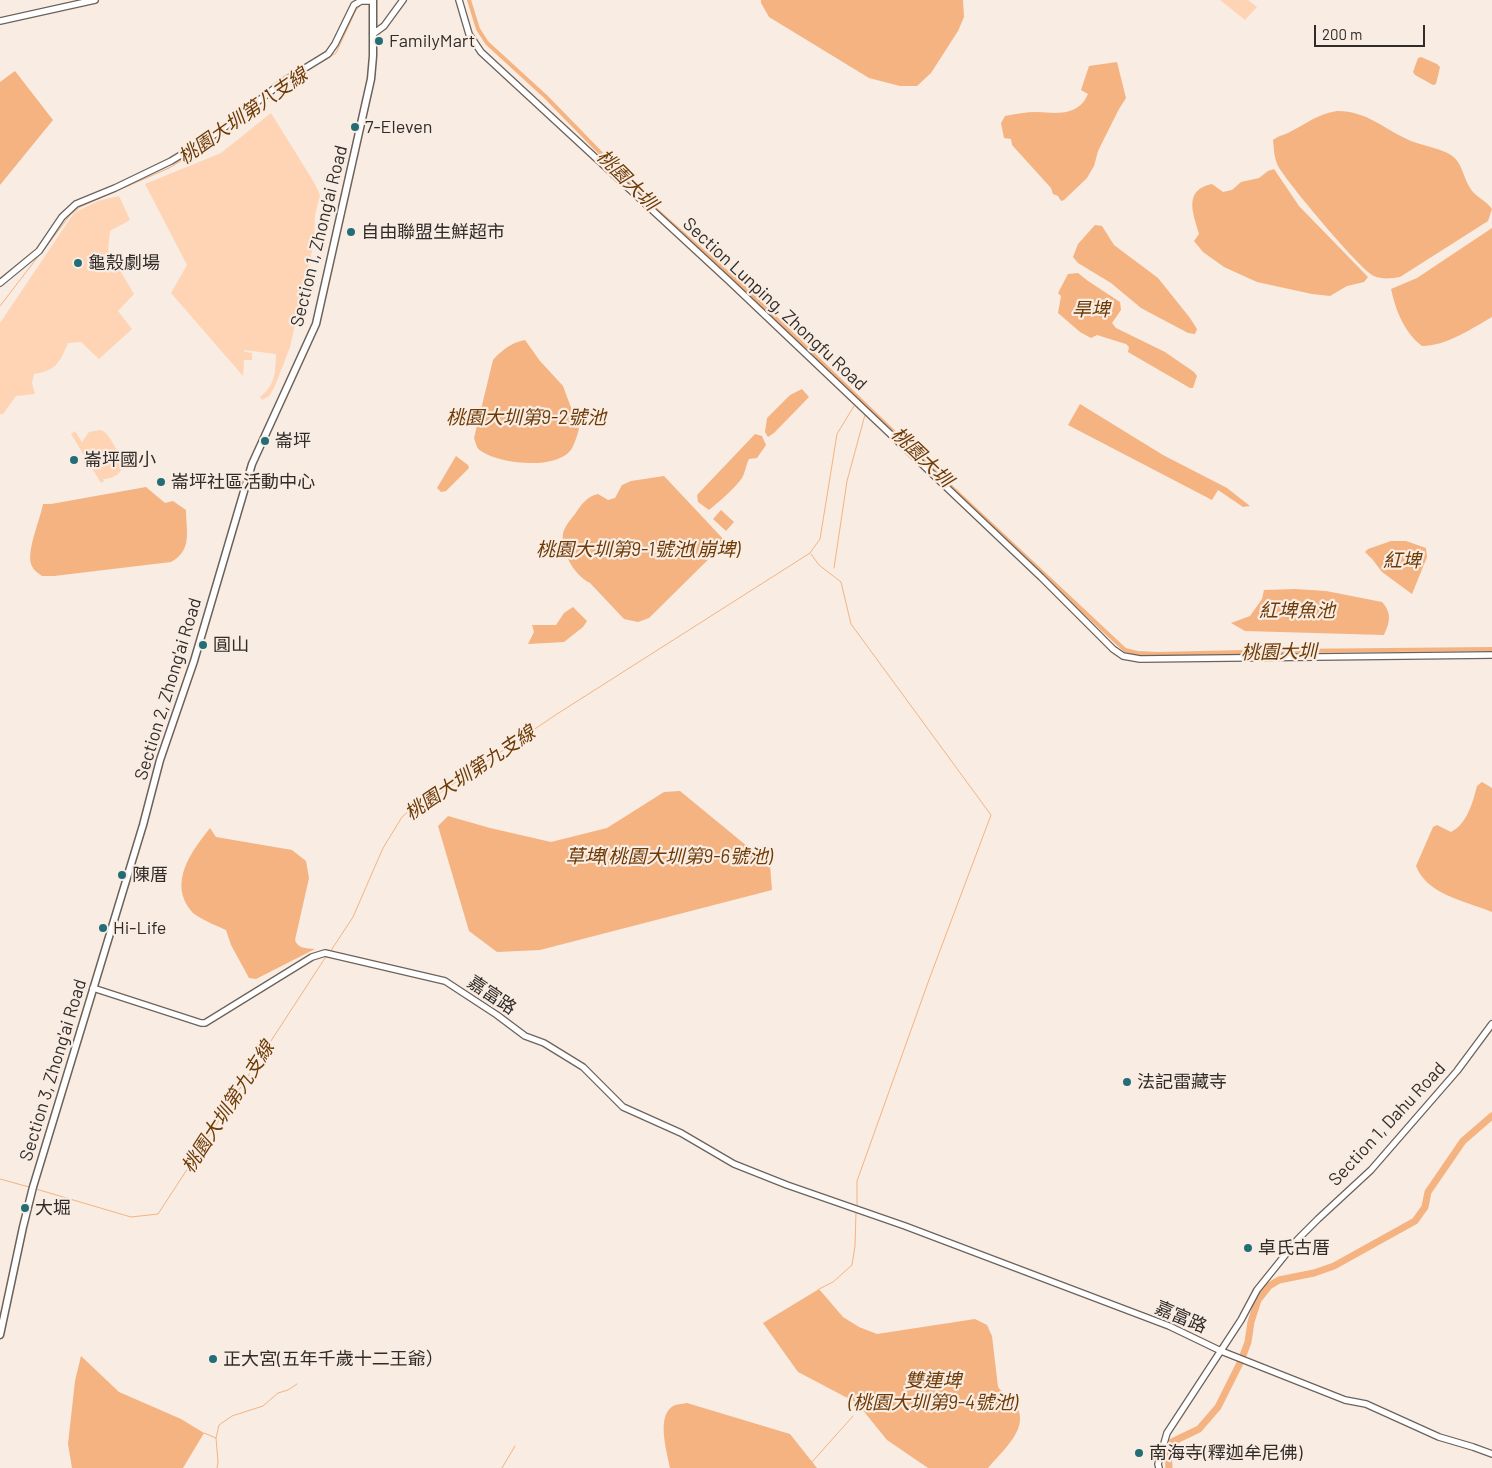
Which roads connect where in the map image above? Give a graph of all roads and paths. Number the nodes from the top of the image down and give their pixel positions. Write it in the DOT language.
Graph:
graph roads {
  1 [pos="95,0"];
  2 [pos="403,0"];
  3 [pos="459,0"];
  4 [pos="373,1"];
  5 [pos="0,21"];
  6 [pos="373,34"];
  7 [pos="0,283"];
  8 [pos="252,464"];
  9 [pos="1492,655"];
  10 [pos="114,922"];
  11 [pos="93,988"];
  12 [pos="1492,1024"];
  13 [pos="0,1335"];
  14 [pos="1221,1351"];
  15 [pos="1492,1454"];
  16 [pos="1159,1468"];
  1 -- 5 [label="street"];
  2 -- 6 [label="street"];
  3 -- 9 [label="street, Section Lunping, Zhongfu Road"];
  4 -- 6 [label="main road, Section 1, Zhong'ai Road"];
  4 -- 7 [label="street"];
  6 -- 8 [label="main road, Section 1, Zhong'ai Road"];
  8 -- 10 [label="main road, Section 2, Zhong'ai Road"];
  10 -- 11 [label="main road, Section 3, Zhong'ai Road"];
  11 -- 13 [label="main road, Section 3, Zhong'ai Road"];
  11 -- 14 [label="street, 嘉富路"];
  12 -- 14 [label="street, Section 1, Dahu Road"];
  14 -- 15 [label="street, 嘉富路"];
  14 -- 16 [label="street, Section 1, Dahu Road"];
}
